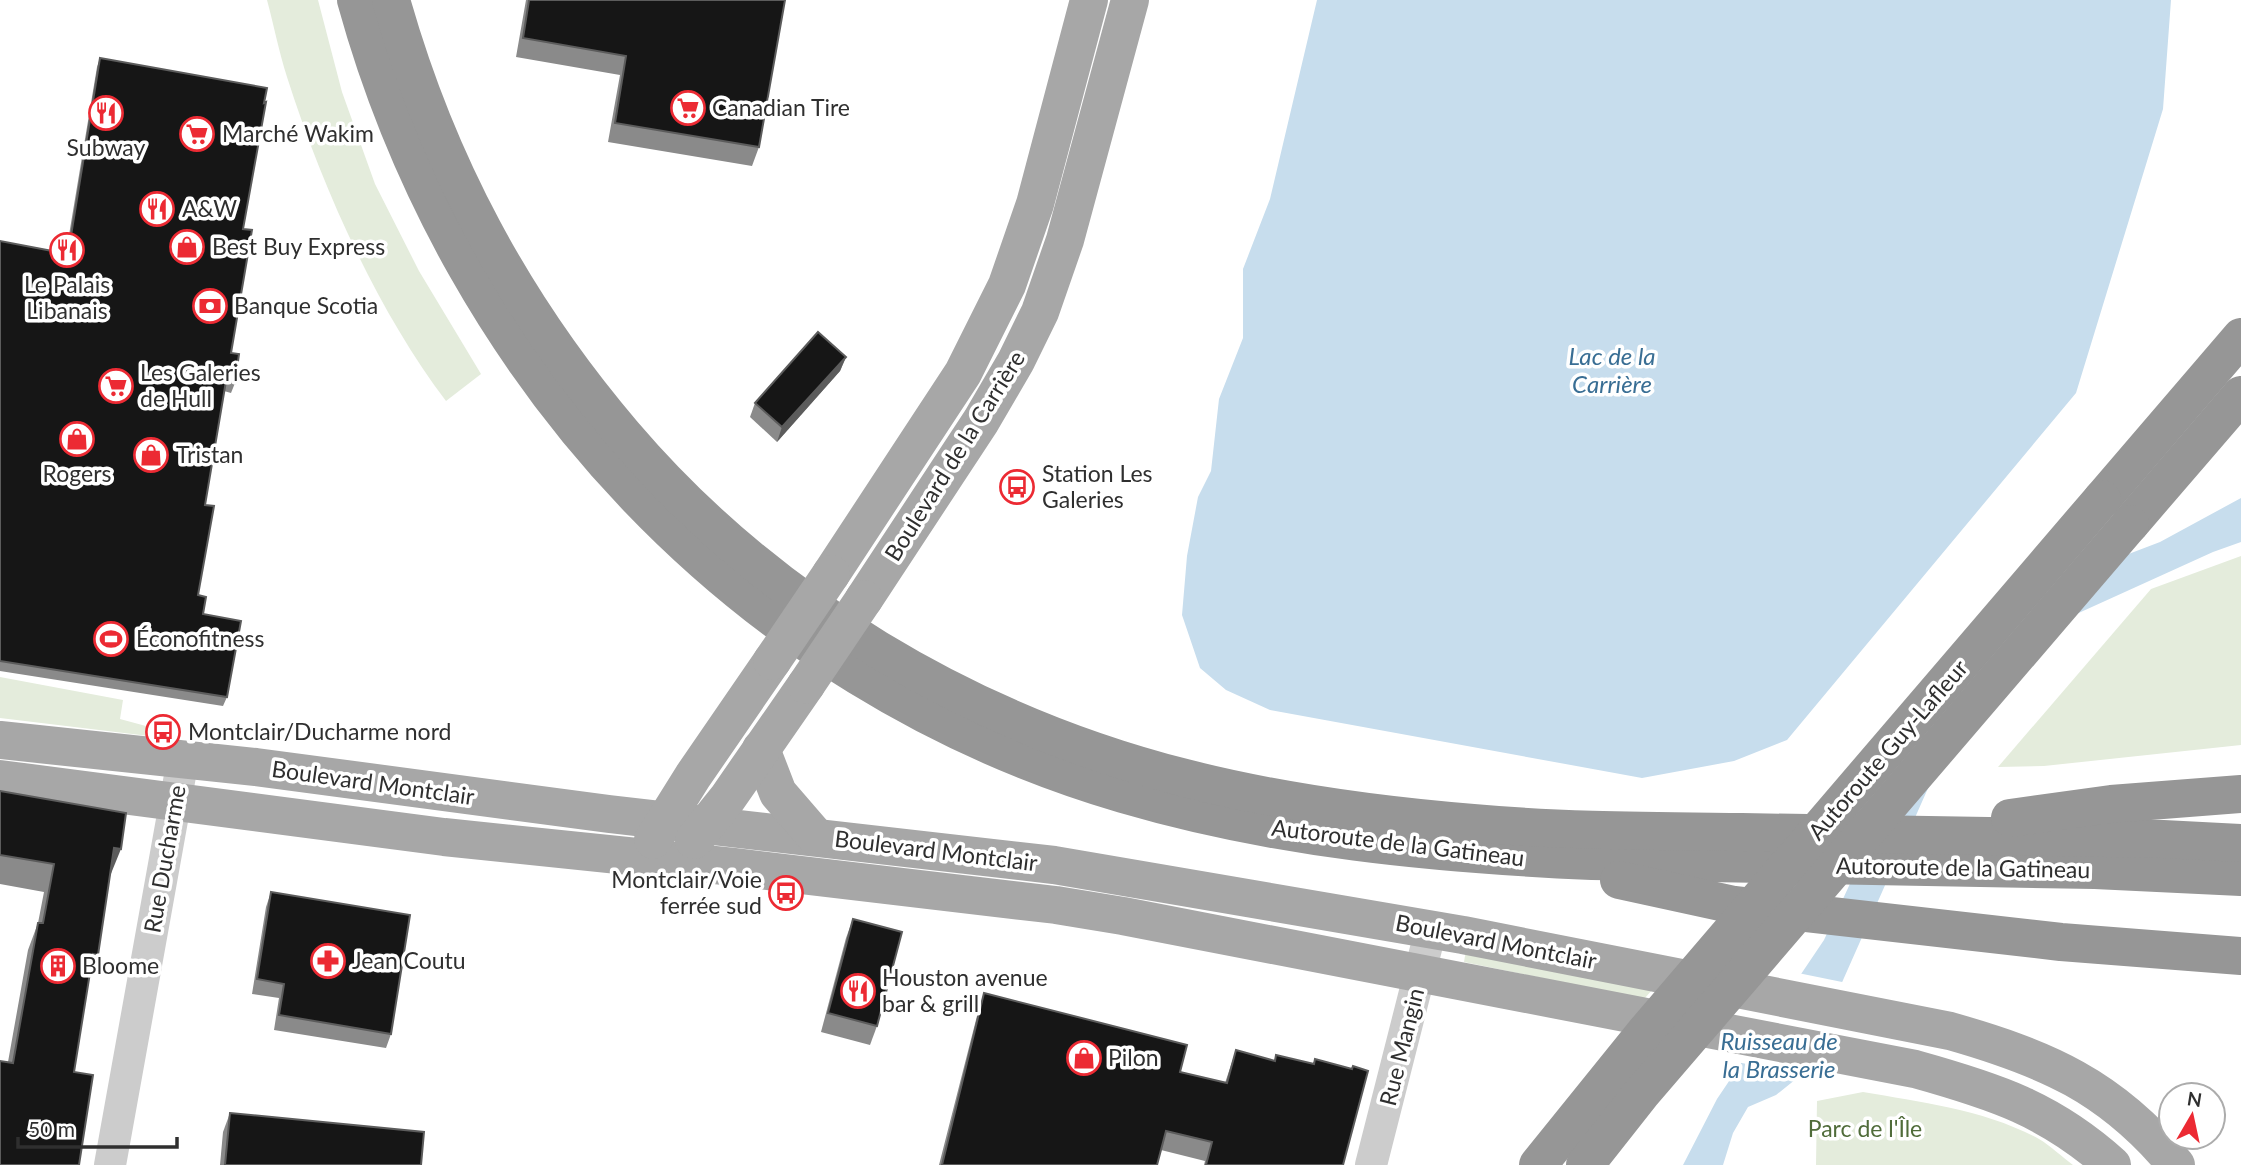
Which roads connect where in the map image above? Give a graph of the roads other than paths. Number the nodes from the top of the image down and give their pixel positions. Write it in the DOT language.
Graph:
graph roads {
  1 [pos="356,0"];
  2 [pos="391,0"];
  3 [pos="1089,0"];
  4 [pos="1130,0"];
  5 [pos="2241,337"];
  6 [pos="2241,395"];
  7 [pos="2116,511"];
  8 [pos="0,740"];
  9 [pos="761,749"];
  10 [pos="183,760"];
  11 [pos="0,779"];
  12 [pos="2241,794"];
  13 [pos="175,803"];
  14 [pos="665,820"];
  15 [pos="706,825"];
  16 [pos="1897,835"];
  17 [pos="816,838"];
  18 [pos="2241,843"];
  19 [pos="1818,850"];
  20 [pos="1935,852"];
  21 [pos="1511,858"];
  22 [pos="660,859"];
  23 [pos="2241,877"];
  24 [pos="1431,929"];
  25 [pos="2061,942"];
  26 [pos="2241,956"];
  27 [pos="1420,972"];
  28 [pos="2241,979"];
  29 [pos="110,1165"];
  30 [pos="1371,1165"];
  31 [pos="1538,1165"];
  32 [pos="1584,1165"];
  33 [pos="2112,1165"];
  34 [pos="2176,1165"];
  1 -- 21 [label="highway, Autoroute de la Gatineau"];
  2 -- 19 [label="highway, Autoroute de la Gatineau"];
  3 -- 14 [label="main road, Boulevard de la Carrière, bridge"];
  4 -- 9 [label="main road, Boulevard de la Carrière, bridge"];
  5 -- 7 [label="highway, Autoroute Guy-Lafleur"];
  6 -- 7 [label="highway, Autoroute Guy-Lafleur"];
  7 -- 31 [label="highway, Autoroute Guy-Lafleur, bridge"];
  7 -- 32 [label="highway, Autoroute Guy-Lafleur, bridge"];
  8 -- 10 [label="main road, Boulevard Montclair"];
  9 -- 15 [label="main road, Boulevard de la Carrière"];
  9 -- 17 [label="main road"];
  10 -- 13 [label="street, Rue Ducharme"];
  10 -- 14 [label="main road, Boulevard Montclair"];
  11 -- 13 [label="main road, Boulevard Montclair"];
  12 -- 16 [label="highway"];
  13 -- 22 [label="main road, Boulevard Montclair"];
  13 -- 29 [label="street, Rue Ducharme"];
  14 -- 15 [label="main road, Boulevard Montclair"];
  14 -- 22 [label="main road, Boulevard de la Carrière"];
  15 -- 17 [label="main road, Boulevard Montclair"];
  15 -- 22 [label="main road, Boulevard de la Carrière"];
  16 -- 19 [label="highway, Autoroute de la Gatineau"];
  16 -- 20 [label="highway, Autoroute de la Gatineau"];
  17 -- 24 [label="main road, Boulevard Montclair"];
  18 -- 20 [label="highway, Autoroute de la Gatineau"];
  19 -- 20 [label="highway, Autoroute de la Gatineau"];
  19 -- 21 [label="highway, Autoroute de la Gatineau"];
  20 -- 23 [label="highway, Autoroute de la Gatineau"];
  21 -- 25 [label="highway"];
  22 -- 27 [label="main road, Boulevard Montclair"];
  24 -- 27 [label="street, Rue Mangin"];
  24 -- 34 [label="main road, Boulevard Montclair"];
  25 -- 26 [label="highway"];
  25 -- 28 [label="highway"];
  27 -- 30 [label="street, Rue Mangin"];
  27 -- 33 [label="main road, Boulevard Montclair"];
}
